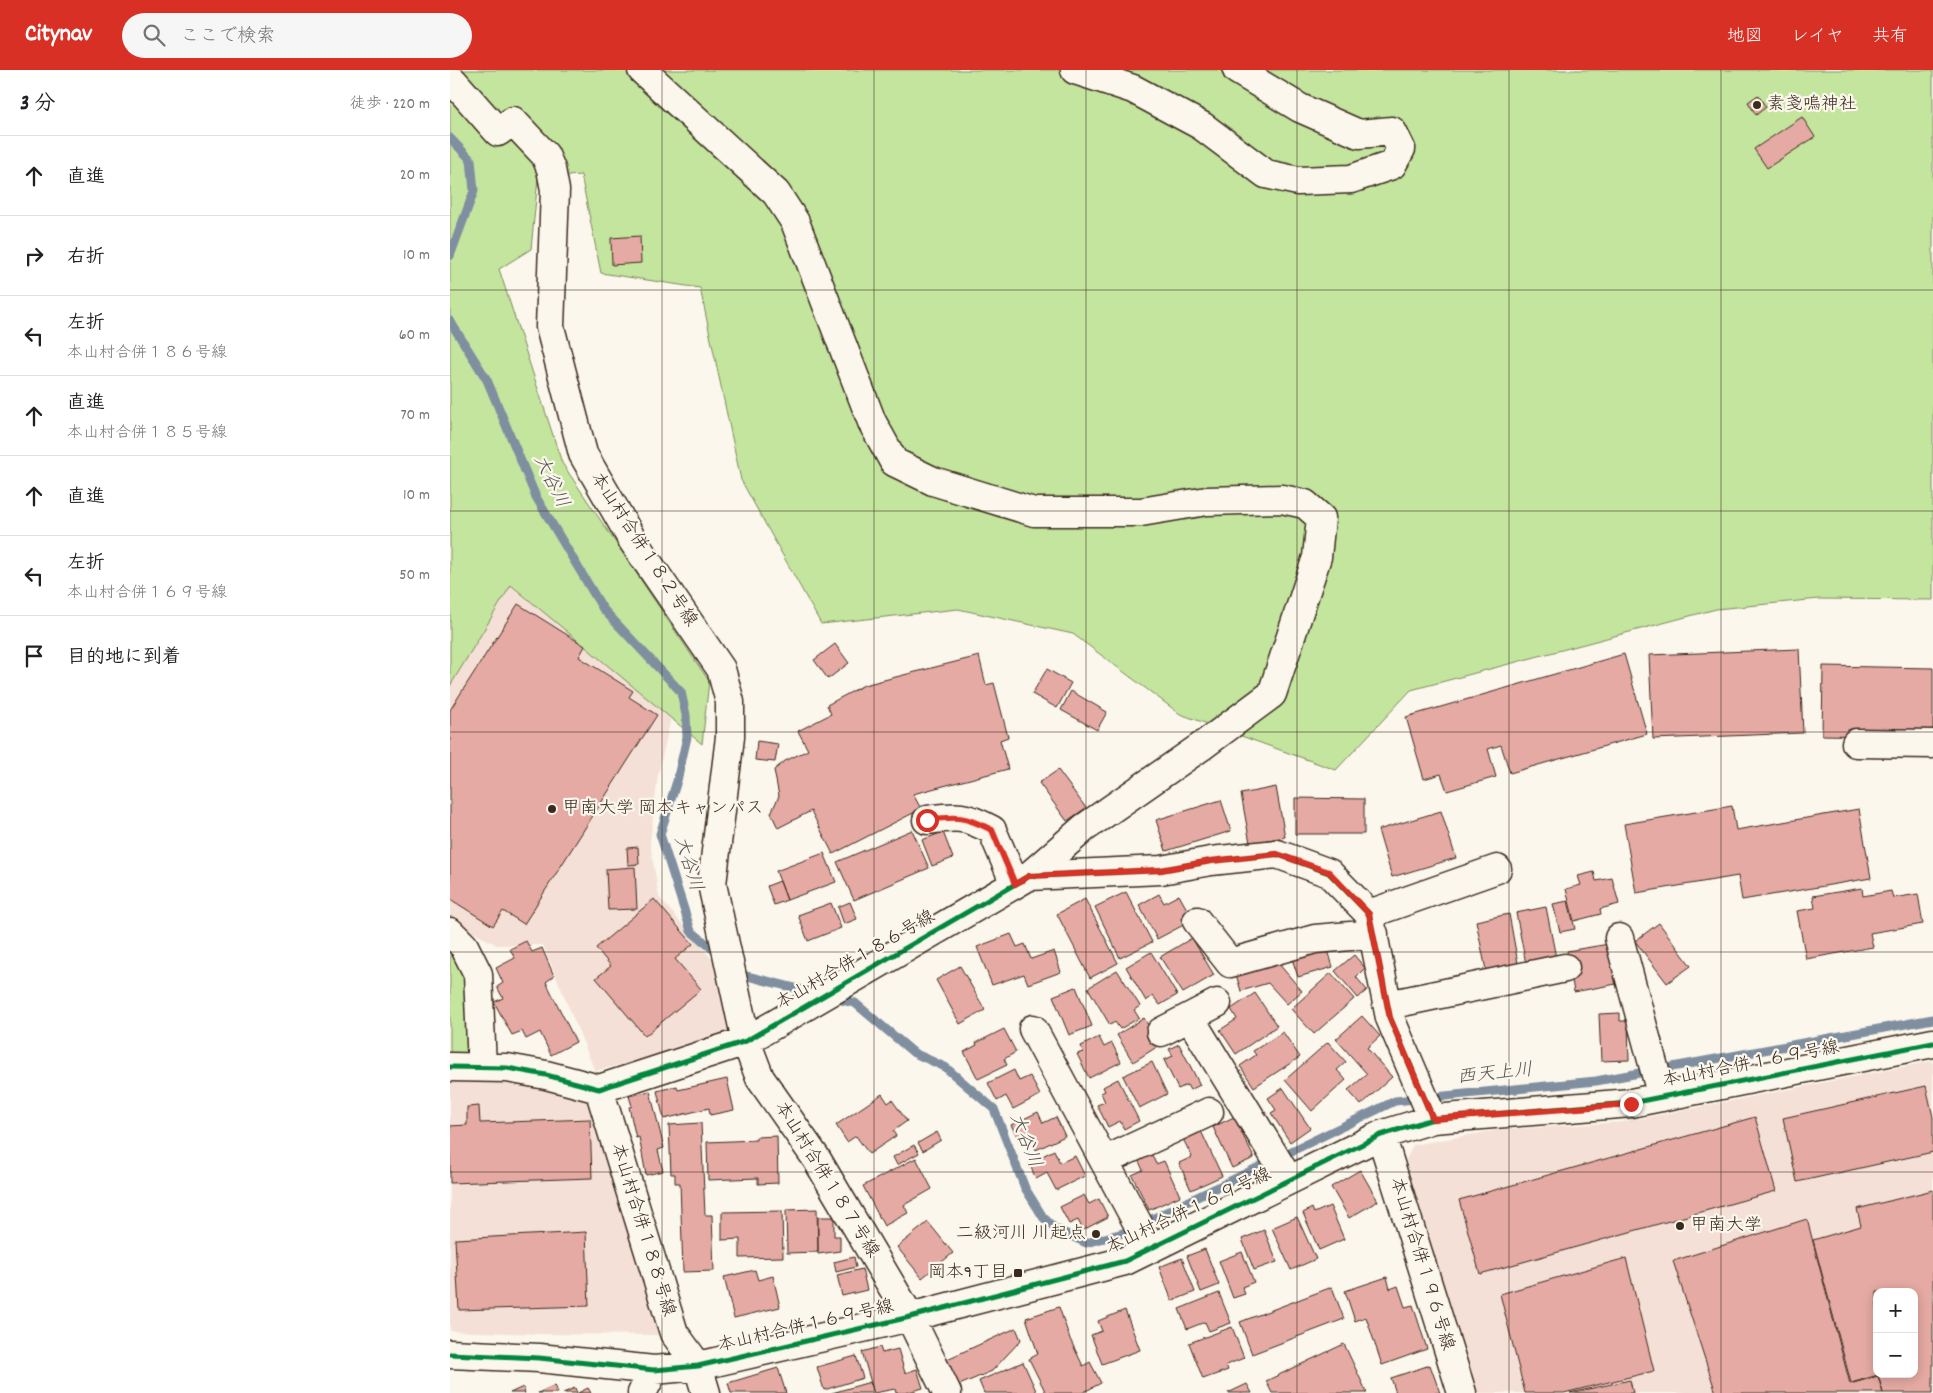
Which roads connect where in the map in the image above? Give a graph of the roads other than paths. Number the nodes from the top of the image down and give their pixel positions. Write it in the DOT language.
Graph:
graph roads {
  1 [pos="642,70"];
  2 [pos="1074,70"];
  3 [pos="1237,70"];
  4 [pos="454,82"];
  5 [pos="1856,743"];
  6 [pos="1933,744"];
  7 [pos="927,820"];
  8 [pos="1497,869"];
  9 [pos="1022,880"];
  10 [pos="1197,921"];
  11 [pos="1372,924"];
  12 [pos="1619,938"];
  13 [pos="455,942"];
  14 [pos="1565,968"];
  15 [pos="1217,1003"];
  16 [pos="1388,1005"];
  17 [pos="1190,1018"];
  18 [pos="1033,1029"];
  19 [pos="1161,1032"];
  20 [pos="746,1041"];
  21 [pos="1933,1043"];
  22 [pos="450,1067"];
  23 [pos="482,1067"];
  24 [pos="598,1089"];
  25 [pos="1662,1097"];
  26 [pos="1209,1112"];
  27 [pos="1433,1119"];
  28 [pos="1381,1135"];
  29 [pos="1104,1161"];
  30 [pos="1290,1180"];
  31 [pos="1151,1248"];
  32 [pos="910,1317"];
  33 [pos="450,1354"];
  34 [pos="698,1366"];
  35 [pos="648,1381"];
  36 [pos="706,1393"];
  37 [pos="948,1393"];
  38 [pos="1462,1393"];
  1 -- 9 [label="street"];
  2 -- 3 [label="street"];
  4 -- 20 [label="street, 本山村合併１８２号線"];
  5 -- 6 [label="street"];
  7 -- 9 [label="street"];
  8 -- 11 [label="street"];
  9 -- 11 [label="street, 本山村合併１８６号線"];
  9 -- 20 [label="street, 本山村合併１８６号線"];
  10 -- 11 [label="street"];
  11 -- 16 [label="street"];
  12 -- 25 [label="street"];
  13 -- 23 [label="street"];
  14 -- 16 [label="street"];
  15 -- 17 [label="street"];
  16 -- 27 [label="street"];
  17 -- 19 [label="street"];
  17 -- 30 [label="street"];
  18 -- 29 [label="street"];
  20 -- 24 [label="street, 本山村合併１８６号線"];
  20 -- 32 [label="street, 本山村合併１８７号線"];
  21 -- 25 [label="street, 本山村合併１６９号線"];
  22 -- 23 [label="street"];
  23 -- 24 [label="street"];
  24 -- 34 [label="street, 本山村合併１８８号線"];
  25 -- 27 [label="street, 本山村合併１６９号線"];
  26 -- 29 [label="street"];
  27 -- 28 [label="street, 本山村合併１６９号線"];
  28 -- 30 [label="street, 本山村合併１６９号線"];
  28 -- 38 [label="street, 本山村合併１９６号線"];
  29 -- 31 [label="street"];
  30 -- 31 [label="street, 本山村合併１６９号線"];
  31 -- 32 [label="street, 本山村合併１６９号線"];
  32 -- 34 [label="street, 本山村合併１６９号線"];
  32 -- 37 [label="street, 本山村合併１８７号線"];
  33 -- 35 [label="street, 本山村合併１６９号線"];
  34 -- 35 [label="street, 本山村合併１６９号線"];
  34 -- 36 [label="street"];
}
